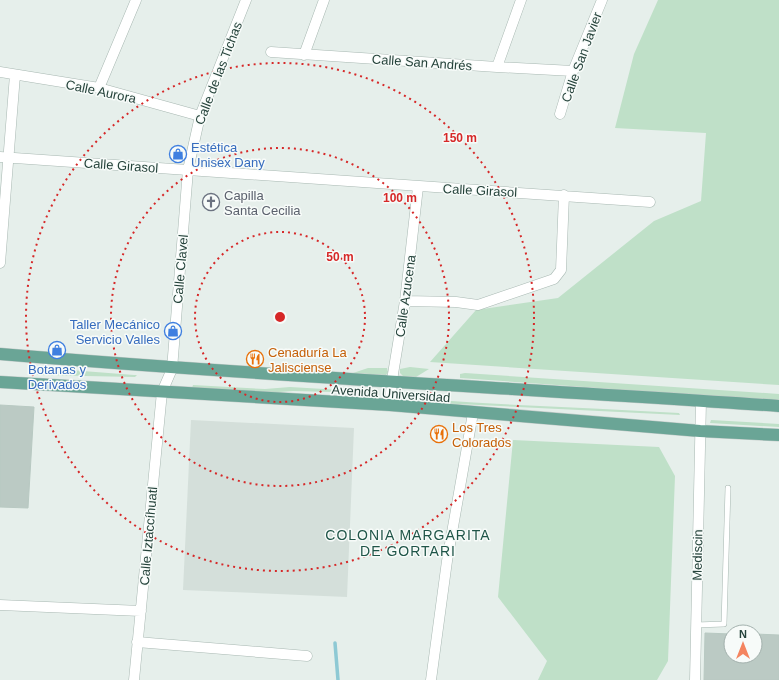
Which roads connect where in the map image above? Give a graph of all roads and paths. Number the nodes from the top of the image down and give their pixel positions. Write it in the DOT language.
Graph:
graph roads {
  1 [pos="136,0"];
  2 [pos="246,0"];
  3 [pos="324,0"];
  4 [pos="520,0"];
  5 [pos="602,0"];
  6 [pos="271,52"];
  7 [pos="304,55"];
  8 [pos="497,67"];
  9 [pos="574,71"];
  10 [pos="0,72"];
  11 [pos="15,75"];
  12 [pos="99,88"];
  13 [pos="560,114"];
  14 [pos="200,116"];
  15 [pos="4,158"];
  16 [pos="188,170"];
  17 [pos="418,187"];
  18 [pos="564,195"];
  19 [pos="650,202"];
  20 [pos="0,263"];
  21 [pos="405,301"];
  22 [pos="0,354"];
  23 [pos="172,368"];
  24 [pos="392,380"];
  25 [pos="0,382"];
  26 [pos="162,392"];
  27 [pos="700,401"];
  28 [pos="390,406"];
  29 [pos="779,406"];
  30 [pos="473,413"];
  31 [pos="700,431"];
  32 [pos="779,435"];
  33 [pos="728,488"];
  34 [pos="0,605"];
  35 [pos="141,611"];
  36 [pos="696,625"];
  37 [pos="137,642"];
  38 [pos="307,656"];
  39 [pos="134,680"];
  40 [pos="431,680"];
  41 [pos="695,680"];
  1 -- 12 [label="street"];
  2 -- 14 [label="street, Calle de las Tichas"];
  3 -- 7 [label="street"];
  4 -- 8 [label="street"];
  5 -- 9 [label="street, Calle San Javier"];
  6 -- 7 [label="street, Calle San Andrés"];
  7 -- 8 [label="street, Calle San Andrés"];
  8 -- 9 [label="street, Calle San Andrés"];
  9 -- 13 [label="street, Calle San Javier"];
  10 -- 11 [label="street, Calle Aurora"];
  11 -- 12 [label="street, Calle Aurora"];
  11 -- 15 [label="street"];
  12 -- 14 [label="street, Calle Aurora"];
  14 -- 16 [label="street, Calle de las Tichas"];
  15 -- 16 [label="street, Calle Girasol"];
  15 -- 20 [label="street"];
  16 -- 17 [label="street, Calle Girasol"];
  16 -- 23 [label="street, Calle Clavel"];
  17 -- 18 [label="street, Calle Girasol"];
  17 -- 21 [label="street, Calle Azucena"];
  18 -- 19 [label="street, Calle Girasol"];
  18 -- 21 [label="street"];
  21 -- 24 [label="street, Calle Azucena"];
  22 -- 23 [label="main road, Avenida Universidad"];
  23 -- 24 [label="main road, Avenida Universidad"];
  23 -- 26 [label="street, Calle Clavel"];
  24 -- 27 [label="main road, Avenida Universidad"];
  24 -- 28 [label="street, Calle Azucena"];
  25 -- 26 [label="main road, Avenida Universidad"];
  26 -- 28 [label="main road, Avenida Universidad"];
  26 -- 35 [label="street, Calle Iztaccíhuatl"];
  27 -- 29 [label="main road, Avenida Universidad"];
  27 -- 31 [label="street, Mediscin"];
  28 -- 30 [label="main road, Avenida Universidad"];
  30 -- 31 [label="main road, Avenida Universidad"];
  30 -- 40 [label="street"];
  31 -- 32 [label="main road, Avenida Universidad"];
  31 -- 36 [label="street, Mediscin"];
  33 -- 36 [label="lane"];
  34 -- 35 [label="street"];
  35 -- 37 [label="street, Calle Iztaccíhuatl"];
  36 -- 41 [label="street, Mediscin"];
  37 -- 38 [label="street"];
  37 -- 39 [label="street, Calle Iztaccíhuatl"];
}
